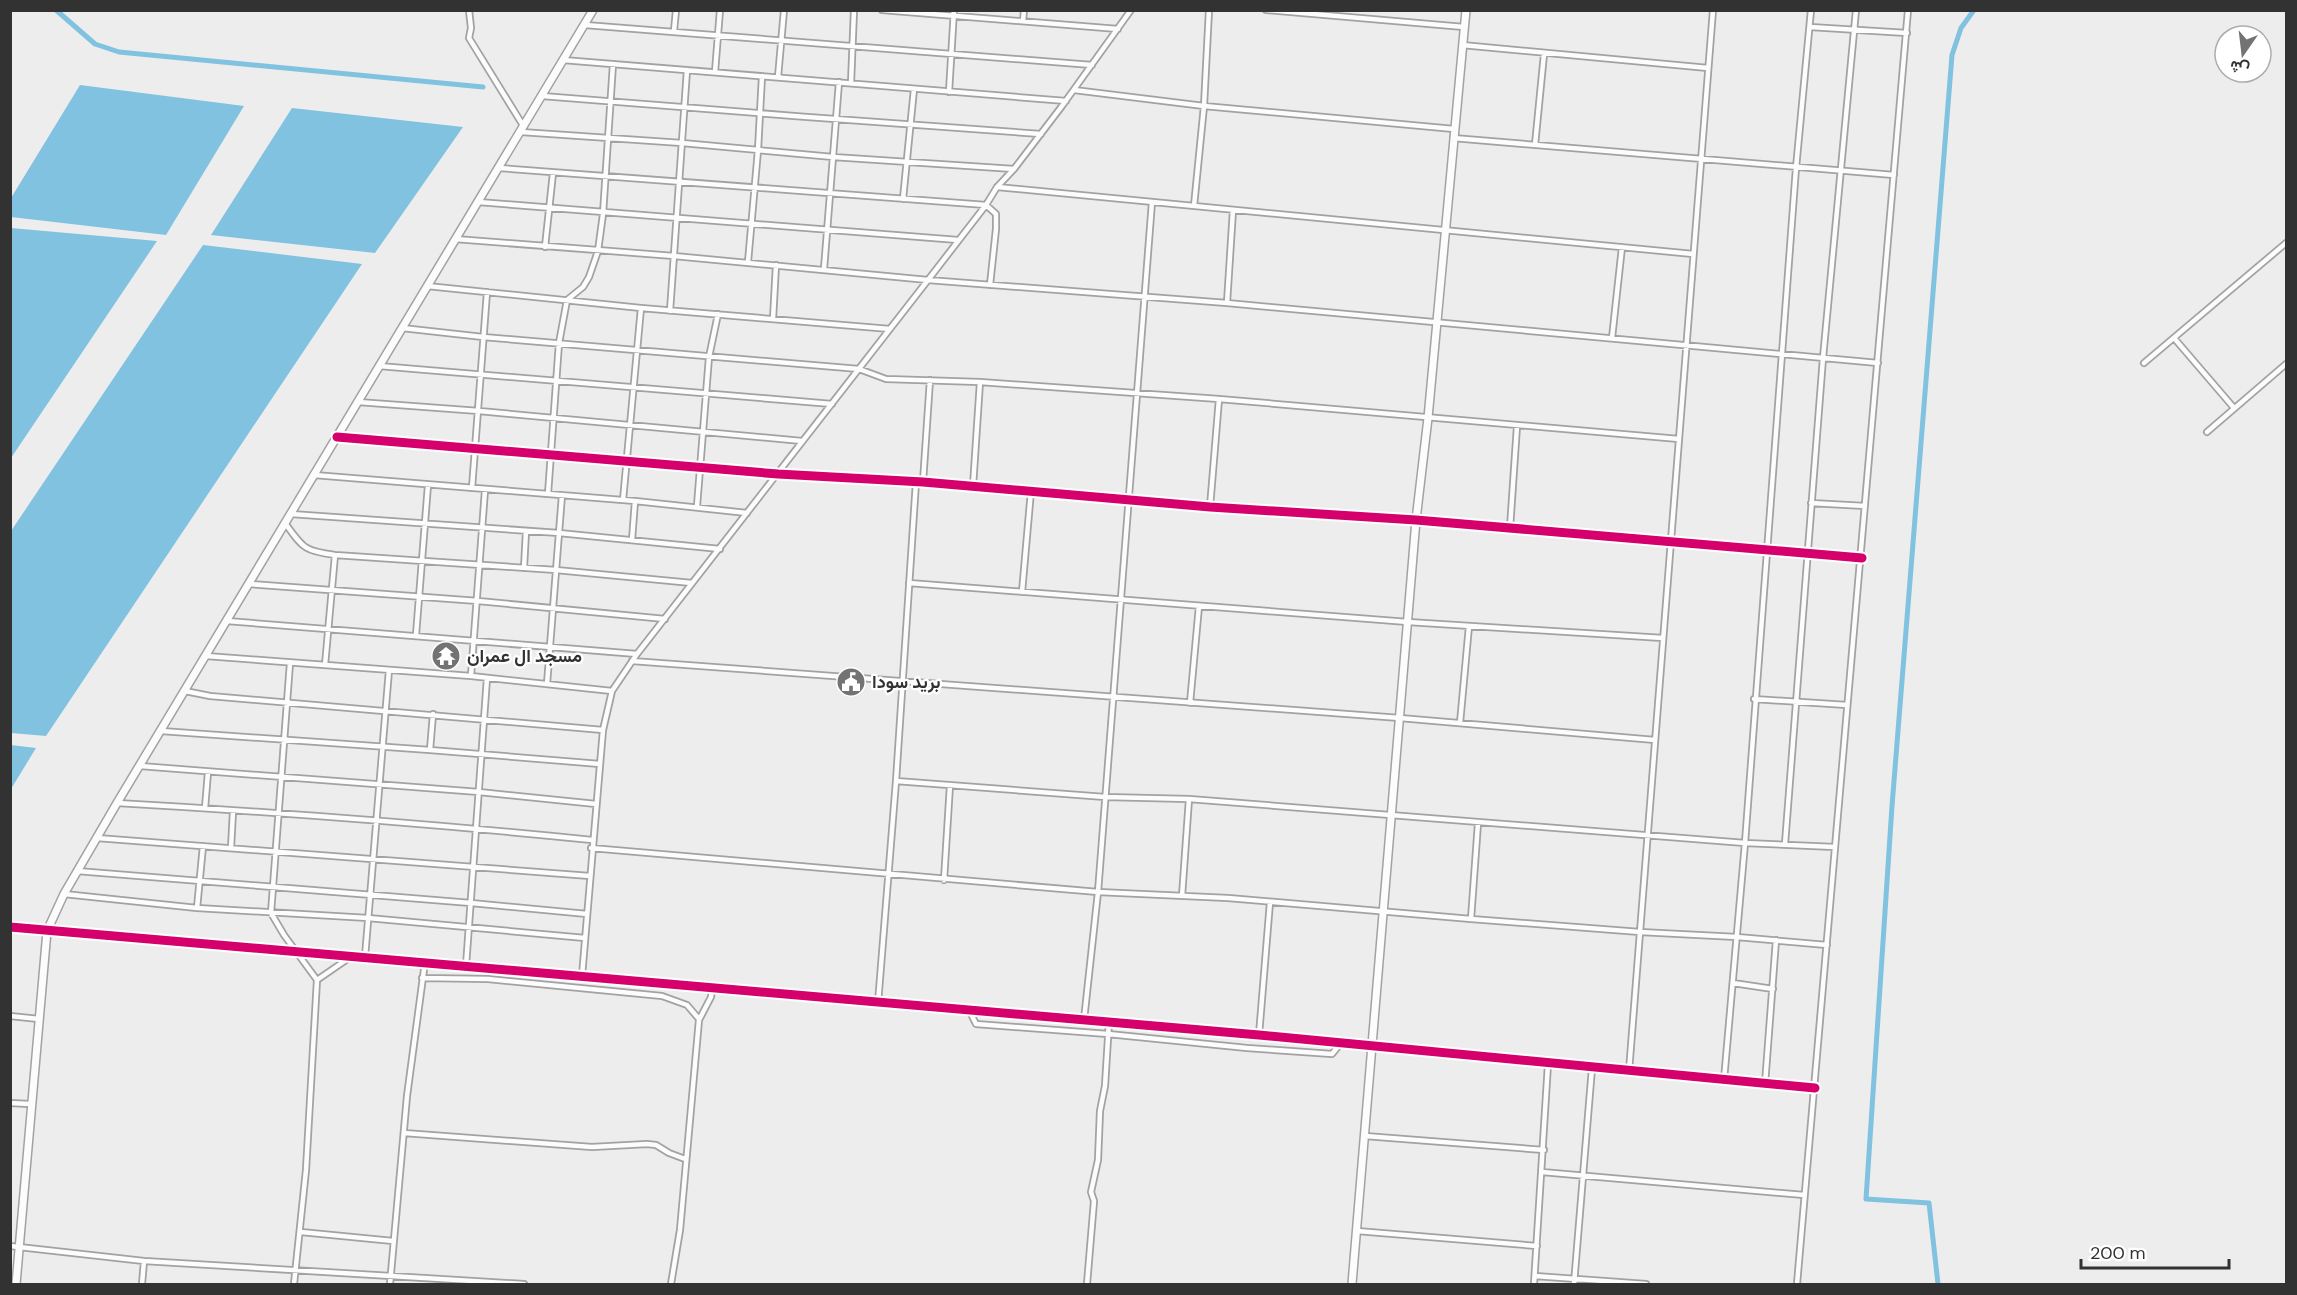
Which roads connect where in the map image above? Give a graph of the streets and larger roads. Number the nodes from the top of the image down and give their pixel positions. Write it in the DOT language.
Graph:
graph roads {
  1 [pos="468,10"];
  2 [pos="593,10"];
  3 [pos="676,10"];
  4 [pos="720,10"];
  5 [pos="784,10"];
  6 [pos="854,10"];
  7 [pos="882,10"];
  8 [pos="1024,10"];
  9 [pos="1131,10"];
  10 [pos="1209,10"];
  11 [pos="1266,10"];
  12 [pos="1466,10"];
  13 [pos="1713,10"];
  14 [pos="1811,10"];
  15 [pos="1856,10"];
  16 [pos="1908,10"];
  17 [pos="954,14"];
  18 [pos="1023,21"];
  19 [pos="585,25"];
  20 [pos="1464,27"];
  21 [pos="1810,27"];
  22 [pos="1118,29"];
  23 [pos="1855,29"];
  24 [pos="674,31"];
  25 [pos="1907,33"];
  26 [pos="717,35"];
  27 [pos="782,40"];
  28 [pos="1462,45"];
  29 [pos="853,46"];
  30 [pos="951,54"];
  31 [pos="1544,54"];
  32 [pos="563,60"];
  33 [pos="613,64"];
  34 [pos="1092,64"];
  35 [pos="1708,69"];
  36 [pos="687,70"];
  37 [pos="715,72"];
  38 [pos="762,76"];
  39 [pos="778,77"];
  40 [pos="839,82"];
  41 [pos="851,83"];
  42 [pos="914,89"];
  43 [pos="1074,90"];
  44 [pos="949,92"];
  45 [pos="543,96"];
  46 [pos="1066,101"];
  47 [pos="610,102"];
  48 [pos="1204,106"];
  49 [pos="684,107"];
  50 [pos="760,112"];
  51 [pos="836,121"];
  52 [pos="911,125"];
  53 [pos="1454,129"];
  54 [pos="523,130"];
  55 [pos="1041,134"];
  56 [pos="1453,138"];
  57 [pos="608,139"];
  58 [pos="682,143"];
  59 [pos="1536,145"];
  60 [pos="758,150"];
  61 [pos="833,157"];
  62 [pos="1701,159"];
  63 [pos="907,162"];
  64 [pos="499,168"];
  65 [pos="1796,168"];
  66 [pos="1014,169"];
  67 [pos="1841,171"];
  68 [pos="554,173"];
  69 [pos="1894,175"];
  70 [pos="605,176"];
  71 [pos="678,180"];
  72 [pos="754,186"];
  73 [pos="997,187"];
  74 [pos="831,194"];
  75 [pos="903,199"];
  76 [pos="478,202"];
  77 [pos="1152,202"];
  78 [pos="986,205"];
  79 [pos="1194,206"];
  80 [pos="548,208"];
  81 [pos="1233,210"];
  82 [pos="603,213"];
  83 [pos="675,219"];
  84 [pos="751,225"];
  85 [pos="827,230"];
  86 [pos="1444,230"];
  87 [pos="455,239"];
  88 [pos="958,240"];
  89 [pos="2286,243"];
  90 [pos="545,247"];
  91 [pos="1622,247"];
  92 [pos="598,251"];
  93 [pos="1694,254"];
  94 [pos="674,256"];
  95 [pos="748,262"];
  96 [pos="776,265"];
  97 [pos="824,269"];
  98 [pos="928,280"];
  99 [pos="990,285"];
  100 [pos="426,286"];
  101 [pos="487,292"];
  102 [pos="1145,297"];
  103 [pos="567,300"];
  104 [pos="1227,303"];
  105 [pos="641,309"];
  106 [pos="670,310"];
  107 [pos="718,314"];
  108 [pos="773,320"];
  109 [pos="1436,322"];
  110 [pos="402,328"];
  111 [pos="890,329"];
  112 [pos="483,337"];
  113 [pos="1612,338"];
  114 [pos="2174,338"];
  115 [pos="560,343"];
  116 [pos="1686,345"];
  117 [pos="637,349"];
  118 [pos="1782,354"];
  119 [pos="709,357"];
  120 [pos="1823,358"];
  121 [pos="1878,363"];
  122 [pos="2144,363"];
  123 [pos="2286,364"];
  124 [pos="379,366"];
  125 [pos="859,369"];
  126 [pos="482,374"];
  127 [pos="556,380"];
  128 [pos="930,380"];
  129 [pos="980,382"];
  130 [pos="633,387"];
  131 [pos="706,394"];
  132 [pos="1136,394"];
  133 [pos="1219,399"];
  134 [pos="357,402"];
  135 [pos="832,404"];
  136 [pos="2234,408"];
  137 [pos="479,411"];
  138 [pos="1428,418"];
  139 [pos="553,419"];
  140 [pos="629,426"];
  141 [pos="1517,426"];
  142 [pos="704,431"];
  143 [pos="2207,432"];
  144 [pos="337,437"];
  145 [pos="1679,439"];
  146 [pos="802,441"];
  147 [pos="476,448"];
  148 [pos="551,454"];
  149 [pos="627,462"];
  150 [pos="700,467"];
  151 [pos="778,474"];
  152 [pos="314,475"];
  153 [pos="916,482"];
  154 [pos="923,482"];
  155 [pos="428,485"];
  156 [pos="973,486"];
  157 [pos="472,488"];
  158 [pos="485,490"];
  159 [pos="1031,491"];
  160 [pos="548,494"];
  161 [pos="562,495"];
  162 [pos="623,500"];
  163 [pos="1130,500"];
  164 [pos="635,501"];
  165 [pos="1811,503"];
  166 [pos="1865,506"];
  167 [pos="697,507"];
  168 [pos="1210,507"];
  169 [pos="747,513"];
  170 [pos="291,514"];
  171 [pos="1416,520"];
  172 [pos="285,523"];
  173 [pos="424,524"];
  174 [pos="483,528"];
  175 [pos="1509,528"];
  176 [pos="526,531"];
  177 [pos="559,533"];
  178 [pos="632,540"];
  179 [pos="1671,541"];
  180 [pos="720,549"];
  181 [pos="1766,550"];
  182 [pos="1808,553"];
  183 [pos="335,555"];
  184 [pos="1862,558"];
  185 [pos="421,560"];
  186 [pos="480,565"];
  187 [pos="524,568"];
  188 [pos="556,570"];
  189 [pos="693,583"];
  190 [pos="909,583"];
  191 [pos="249,584"];
  192 [pos="332,590"];
  193 [pos="1022,592"];
  194 [pos="418,597"];
  195 [pos="1122,600"];
  196 [pos="478,602"];
  197 [pos="1199,606"];
  198 [pos="553,608"];
  199 [pos="665,619"];
  200 [pos="227,621"];
  201 [pos="1408,622"];
  202 [pos="1469,626"];
  203 [pos="328,628"];
  204 [pos="417,635"];
  205 [pos="1663,638"];
  206 [pos="473,639"];
  207 [pos="550,645"];
  208 [pos="637,654"];
  209 [pos="206,656"];
  210 [pos="632,661"];
  211 [pos="290,663"];
  212 [pos="325,665"];
  213 [pos="389,670"];
  214 [pos="471,676"];
  215 [pos="487,678"];
  216 [pos="902,680"];
  217 [pos="547,684"];
  218 [pos="185,690"];
  219 [pos="612,691"];
  220 [pos="1113,697"];
  221 [pos="1754,699"];
  222 [pos="1796,701"];
  223 [pos="288,702"];
  224 [pos="1190,703"];
  225 [pos="1846,705"];
  226 [pos="386,710"];
  227 [pos="433,714"];
  228 [pos="1400,718"];
  229 [pos="484,719"];
  230 [pos="1460,723"];
  231 [pos="603,730"];
  232 [pos="161,731"];
  233 [pos="286,740"];
  234 [pos="1655,740"];
  235 [pos="382,747"];
  236 [pos="430,750"];
  237 [pos="481,754"];
  238 [pos="600,764"];
  239 [pos="140,766"];
  240 [pos="208,772"];
  241 [pos="283,777"];
  242 [pos="896,781"];
  243 [pos="380,784"];
  244 [pos="950,785"];
  245 [pos="478,792"];
  246 [pos="1105,797"];
  247 [pos="1189,799"];
  248 [pos="117,803"];
  249 [pos="596,804"];
  250 [pos="205,808"];
  251 [pos="233,811"];
  252 [pos="279,813"];
  253 [pos="1393,817"];
  254 [pos="377,821"];
  255 [pos="1478,823"];
  256 [pos="476,828"];
  257 [pos="1648,836"];
  258 [pos="98,838"];
  259 [pos="592,840"];
  260 [pos="1745,843"];
  261 [pos="1785,844"];
  262 [pos="203,846"];
  263 [pos="1835,847"];
  264 [pos="231,848"];
  265 [pos="591,848"];
  266 [pos="276,851"];
  267 [pos="373,860"];
  268 [pos="473,866"];
  269 [pos="77,872"];
  270 [pos="590,876"];
  271 [pos="888,876"];
  272 [pos="944,880"];
  273 [pos="200,883"];
  274 [pos="273,888"];
  275 [pos="1098,892"];
  276 [pos="64,894"];
  277 [pos="370,895"];
  278 [pos="1182,896"];
  279 [pos="1270,902"];
  280 [pos="471,903"];
  281 [pos="197,908"];
  282 [pos="1384,911"];
  283 [pos="271,913"];
  284 [pos="587,914"];
  285 [pos="368,918"];
  286 [pos="1471,919"];
  287 [pos="10,927"];
  288 [pos="469,927"];
  289 [pos="47,930"];
  290 [pos="1640,932"];
  291 [pos="1737,937"];
  292 [pos="585,938"];
  293 [pos="1776,940"];
  294 [pos="1827,945"];
  295 [pos="296,952"];
  296 [pos="352,956"];
  297 [pos="365,957"];
  298 [pos="425,962"];
  299 [pos="465,966"];
  300 [pos="582,976"];
  301 [pos="422,978"];
  302 [pos="317,980"];
  303 [pos="1733,984"];
  304 [pos="712,988"];
  305 [pos="1773,989"];
  306 [pos="878,1003"];
  307 [pos="969,1010"];
  308 [pos="10,1016"];
  309 [pos="39,1019"];
  310 [pos="699,1019"];
  311 [pos="1084,1020"];
  312 [pos="1109,1022"];
  313 [pos="1108,1034"];
  314 [pos="1258,1035"];
  315 [pos="1341,1043"];
  316 [pos="1373,1046"];
  317 [pos="1548,1064"];
  318 [pos="1592,1068"];
  319 [pos="1629,1071"];
  320 [pos="1724,1080"];
  321 [pos="1765,1084"];
  322 [pos="1815,1088"];
  323 [pos="10,1103"];
  324 [pos="30,1104"];
  325 [pos="404,1133"];
  326 [pos="1365,1136"];
  327 [pos="1544,1150"];
  328 [pos="685,1159"];
  329 [pos="1542,1172"];
  330 [pos="1583,1176"];
  331 [pos="1804,1195"];
  332 [pos="1357,1231"];
  333 [pos="301,1232"];
  334 [pos="393,1241"];
  335 [pos="10,1246"];
  336 [pos="1537,1246"];
  337 [pos="19,1247"];
  338 [pos="144,1262"];
  339 [pos="296,1269"];
  340 [pos="1535,1276"];
  341 [pos="391,1278"];
  342 [pos="1574,1282"];
  343 [pos="16,1284"];
  344 [pos="142,1284"];
  345 [pos="294,1284"];
  346 [pos="390,1284"];
  347 [pos="513,1284"];
  348 [pos="524,1284"];
  349 [pos="671,1284"];
  350 [pos="1087,1284"];
  351 [pos="1352,1284"];
  352 [pos="1534,1284"];
  353 [pos="1646,1284"];
  354 [pos="1797,1284"];
  1 -- 54 [label="street"];
  2 -- 19 [label="street"];
  3 -- 24 [label="street"];
  4 -- 26 [label="street"];
  5 -- 27 [label="street"];
  6 -- 29 [label="street"];
  7 -- 17 [label="street"];
  8 -- 18 [label="street"];
  9 -- 22 [label="street"];
  10 -- 48 [label="street"];
  11 -- 20 [label="street"];
  12 -- 20 [label="street"];
  13 -- 35 [label="street"];
  14 -- 21 [label="street"];
  15 -- 23 [label="street"];
  16 -- 25 [label="street"];
  17 -- 18 [label="street"];
  17 -- 30 [label="street"];
  18 -- 22 [label="street"];
  19 -- 24 [label="street"];
  19 -- 32 [label="street"];
  20 -- 28 [label="street"];
  21 -- 23 [label="street"];
  21 -- 65 [label="street"];
  22 -- 34 [label="street"];
  23 -- 25 [label="street"];
  23 -- 67 [label="street"];
  24 -- 26 [label="street"];
  25 -- 69 [label="street"];
  26 -- 27 [label="street"];
  26 -- 37 [label="street"];
  27 -- 29 [label="street"];
  27 -- 39 [label="street"];
  28 -- 31 [label="street"];
  28 -- 53 [label="street"];
  29 -- 30 [label="street"];
  29 -- 41 [label="street"];
  30 -- 34 [label="street"];
  30 -- 44 [label="street"];
  31 -- 35 [label="street"];
  31 -- 59 [label="street"];
  32 -- 33 [label="street"];
  32 -- 45 [label="street"];
  33 -- 36 [label="street"];
  33 -- 47 [label="street"];
  34 -- 43 [label="street"];
  35 -- 62 [label="street"];
  36 -- 37 [label="street"];
  36 -- 49 [label="street"];
  37 -- 38 [label="street"];
  38 -- 39 [label="street"];
  38 -- 50 [label="street"];
  39 -- 40 [label="street"];
  40 -- 41 [label="street"];
  40 -- 51 [label="street"];
  41 -- 42 [label="street"];
  42 -- 44 [label="street"];
  42 -- 52 [label="street"];
  43 -- 46 [label="street"];
  43 -- 48 [label="street"];
  44 -- 46 [label="street"];
  45 -- 47 [label="street"];
  45 -- 54 [label="street"];
  46 -- 55 [label="street"];
  47 -- 49 [label="street"];
  47 -- 57 [label="street"];
  48 -- 53 [label="street"];
  48 -- 79 [label="street"];
  49 -- 50 [label="street"];
  49 -- 58 [label="street"];
  50 -- 51 [label="street"];
  50 -- 60 [label="street"];
  51 -- 52 [label="street"];
  51 -- 61 [label="street"];
  52 -- 55 [label="street"];
  52 -- 63 [label="street"];
  53 -- 56 [label="street"];
  54 -- 57 [label="street"];
  54 -- 64 [label="street"];
  55 -- 66 [label="street"];
  56 -- 59 [label="street"];
  56 -- 86 [label="street"];
  57 -- 58 [label="street"];
  57 -- 70 [label="street"];
  58 -- 60 [label="street"];
  58 -- 71 [label="street"];
  59 -- 62 [label="street"];
  60 -- 61 [label="street"];
  60 -- 72 [label="street"];
  61 -- 63 [label="street"];
  61 -- 74 [label="street"];
  62 -- 65 [label="street"];
  62 -- 93 [label="street"];
  63 -- 66 [label="street"];
  63 -- 75 [label="street"];
  64 -- 68 [label="street"];
  64 -- 76 [label="street"];
  65 -- 67 [label="street"];
  65 -- 118 [label="street"];
  66 -- 73 [label="street"];
  67 -- 69 [label="street"];
  67 -- 120 [label="street"];
  68 -- 70 [label="street"];
  68 -- 80 [label="street"];
  69 -- 121 [label="street"];
  70 -- 71 [label="street"];
  70 -- 82 [label="street"];
  71 -- 72 [label="street"];
  71 -- 83 [label="street"];
  72 -- 74 [label="street"];
  72 -- 84 [label="street"];
  73 -- 77 [label="street"];
  73 -- 78 [label="street"];
  74 -- 75 [label="street"];
  74 -- 85 [label="street"];
  75 -- 78 [label="street"];
  76 -- 80 [label="street"];
  76 -- 87 [label="street"];
  77 -- 79 [label="street"];
  77 -- 102 [label="street"];
  78 -- 88 [label="street"];
  78 -- 99 [label="street"];
  79 -- 81 [label="street"];
  80 -- 82 [label="street"];
  80 -- 90 [label="street"];
  81 -- 86 [label="street"];
  81 -- 104 [label="street"];
  82 -- 83 [label="street"];
  82 -- 92 [label="street"];
  83 -- 84 [label="street"];
  83 -- 94 [label="street"];
  84 -- 85 [label="street"];
  84 -- 95 [label="street"];
  85 -- 88 [label="street"];
  85 -- 97 [label="street"];
  86 -- 91 [label="street"];
  86 -- 109 [label="street"];
  87 -- 90 [label="street"];
  87 -- 100 [label="street"];
  88 -- 98 [label="street"];
  89 -- 114 [label="street"];
  90 -- 92 [label="street"];
  91 -- 93 [label="street"];
  91 -- 113 [label="street"];
  92 -- 94 [label="street"];
  92 -- 103 [label="street"];
  93 -- 116 [label="street"];
  94 -- 95 [label="street"];
  94 -- 106 [label="street"];
  95 -- 96 [label="street"];
  96 -- 97 [label="street"];
  96 -- 108 [label="street"];
  97 -- 98 [label="street"];
  98 -- 99 [label="street"];
  98 -- 111 [label="street"];
  99 -- 102 [label="street"];
  100 -- 101 [label="street"];
  100 -- 110 [label="street"];
  101 -- 103 [label="street"];
  101 -- 112 [label="street"];
  102 -- 104 [label="street"];
  102 -- 132 [label="street"];
  103 -- 105 [label="street"];
  103 -- 115 [label="street"];
  104 -- 109 [label="street"];
  105 -- 106 [label="street"];
  105 -- 117 [label="street"];
  106 -- 107 [label="street"];
  107 -- 108 [label="street"];
  107 -- 119 [label="street"];
  108 -- 111 [label="street"];
  109 -- 113 [label="street"];
  109 -- 138 [label="street"];
  110 -- 112 [label="street"];
  110 -- 124 [label="street"];
  111 -- 125 [label="street"];
  112 -- 115 [label="street"];
  112 -- 126 [label="street"];
  113 -- 116 [label="street"];
  114 -- 122 [label="street"];
  114 -- 136 [label="street"];
  115 -- 117 [label="street"];
  115 -- 127 [label="street"];
  116 -- 118 [label="street"];
  116 -- 145 [label="street"];
  117 -- 119 [label="street"];
  117 -- 130 [label="street"];
  118 -- 120 [label="street"];
  118 -- 181 [label="street"];
  119 -- 125 [label="street"];
  119 -- 131 [label="street"];
  120 -- 121 [label="street"];
  120 -- 165 [label="street"];
  121 -- 166 [label="street"];
  123 -- 136 [label="street"];
  124 -- 126 [label="street"];
  124 -- 134 [label="street"];
  125 -- 128 [label="street"];
  125 -- 135 [label="street"];
  126 -- 127 [label="street"];
  126 -- 137 [label="street"];
  127 -- 130 [label="street"];
  127 -- 139 [label="street"];
  128 -- 129 [label="street"];
  128 -- 154 [label="street"];
  129 -- 132 [label="street"];
  129 -- 156 [label="street"];
  130 -- 131 [label="street"];
  130 -- 140 [label="street"];
  131 -- 135 [label="street"];
  131 -- 142 [label="street"];
  132 -- 133 [label="street"];
  132 -- 163 [label="street"];
  133 -- 138 [label="street"];
  133 -- 168 [label="street"];
  134 -- 137 [label="street"];
  134 -- 144 [label="street"];
  135 -- 146 [label="street"];
  136 -- 143 [label="street"];
  137 -- 139 [label="street"];
  137 -- 147 [label="street"];
  138 -- 141 [label="street"];
  138 -- 171 [label="street"];
  139 -- 140 [label="street"];
  139 -- 148 [label="street"];
  140 -- 142 [label="street"];
  140 -- 149 [label="street"];
  141 -- 145 [label="street"];
  141 -- 175 [label="street"];
  142 -- 146 [label="street"];
  142 -- 150 [label="street"];
  144 -- 147 [label="street"];
  144 -- 152 [label="street"];
  145 -- 179 [label="street"];
  146 -- 151 [label="street"];
  147 -- 148 [label="street"];
  147 -- 157 [label="street"];
  148 -- 149 [label="street"];
  148 -- 160 [label="street"];
  149 -- 150 [label="street"];
  149 -- 162 [label="street"];
  150 -- 151 [label="street"];
  150 -- 167 [label="street"];
  151 -- 153 [label="street"];
  151 -- 169 [label="street"];
  152 -- 155 [label="street"];
  152 -- 170 [label="street"];
  153 -- 154 [label="street"];
  153 -- 190 [label="street"];
  154 -- 156 [label="street"];
  155 -- 157 [label="street"];
  155 -- 173 [label="street"];
  156 -- 159 [label="street"];
  157 -- 158 [label="street"];
  158 -- 160 [label="street"];
  158 -- 174 [label="street"];
  159 -- 163 [label="street"];
  159 -- 193 [label="street"];
  160 -- 161 [label="street"];
  161 -- 162 [label="street"];
  161 -- 177 [label="street"];
  162 -- 164 [label="street"];
  163 -- 168 [label="street"];
  163 -- 195 [label="street"];
  164 -- 167 [label="street"];
  164 -- 178 [label="street"];
  165 -- 166 [label="street"];
  165 -- 182 [label="street"];
  166 -- 184 [label="street"];
  167 -- 169 [label="street"];
  168 -- 171 [label="street"];
  169 -- 180 [label="street"];
  170 -- 172 [label="street"];
  170 -- 173 [label="street"];
  171 -- 175 [label="street"];
  171 -- 201 [label="street"];
  172 -- 183 [label="street"];
  172 -- 191 [label="street"];
  173 -- 174 [label="street"];
  173 -- 185 [label="street"];
  174 -- 176 [label="street"];
  174 -- 186 [label="street"];
  175 -- 179 [label="street"];
  176 -- 177 [label="street"];
  176 -- 187 [label="street"];
  177 -- 178 [label="street"];
  177 -- 188 [label="street"];
  178 -- 180 [label="street"];
  179 -- 181 [label="street"];
  179 -- 205 [label="street"];
  180 -- 189 [label="street"];
  181 -- 182 [label="street"];
  181 -- 221 [label="street"];
  182 -- 184 [label="street"];
  182 -- 222 [label="street"];
  183 -- 185 [label="street"];
  183 -- 192 [label="street"];
  184 -- 225 [label="street"];
  185 -- 186 [label="street"];
  185 -- 194 [label="street"];
  186 -- 187 [label="street"];
  186 -- 196 [label="street"];
  187 -- 188 [label="street"];
  188 -- 189 [label="street"];
  188 -- 198 [label="street"];
  189 -- 199 [label="street"];
  190 -- 193 [label="street"];
  190 -- 216 [label="street"];
  191 -- 192 [label="street"];
  191 -- 200 [label="street"];
  192 -- 194 [label="street"];
  192 -- 203 [label="street"];
  193 -- 195 [label="street"];
  194 -- 196 [label="street"];
  194 -- 204 [label="street"];
  195 -- 197 [label="street"];
  195 -- 220 [label="street"];
  196 -- 198 [label="street"];
  196 -- 206 [label="street"];
  197 -- 201 [label="street"];
  197 -- 224 [label="street"];
  198 -- 199 [label="street"];
  198 -- 207 [label="street"];
  199 -- 208 [label="street"];
  200 -- 203 [label="street"];
  200 -- 209 [label="street"];
  201 -- 202 [label="street"];
  201 -- 228 [label="street"];
  202 -- 205 [label="street"];
  202 -- 230 [label="street"];
  203 -- 204 [label="street"];
  203 -- 212 [label="street"];
  204 -- 206 [label="street"];
  205 -- 234 [label="street"];
  206 -- 207 [label="street"];
  206 -- 214 [label="street"];
  207 -- 208 [label="street"];
  207 -- 217 [label="street"];
  208 -- 210 [label="street"];
  209 -- 211 [label="street"];
  209 -- 218 [label="street"];
  210 -- 216 [label="street"];
  210 -- 219 [label="street"];
  211 -- 212 [label="street"];
  211 -- 223 [label="street"];
  212 -- 213 [label="street"];
  213 -- 214 [label="street"];
  213 -- 226 [label="street"];
  214 -- 215 [label="street"];
  215 -- 217 [label="street"];
  215 -- 229 [label="street"];
  216 -- 220 [label="street"];
  216 -- 242 [label="street"];
  217 -- 219 [label="street"];
  218 -- 223 [label="street"];
  218 -- 232 [label="street"];
  219 -- 231 [label="street"];
  220 -- 224 [label="street"];
  220 -- 246 [label="street"];
  221 -- 222 [label="street"];
  221 -- 260 [label="street"];
  222 -- 225 [label="street"];
  222 -- 261 [label="street"];
  223 -- 226 [label="street"];
  223 -- 233 [label="street"];
  224 -- 228 [label="street"];
  225 -- 263 [label="street"];
  226 -- 227 [label="street"];
  226 -- 235 [label="street"];
  227 -- 229 [label="street"];
  227 -- 236 [label="street"];
  228 -- 230 [label="street"];
  228 -- 253 [label="street"];
  229 -- 231 [label="street"];
  229 -- 237 [label="street"];
  230 -- 234 [label="street"];
  231 -- 238 [label="street"];
  232 -- 233 [label="street"];
  232 -- 239 [label="street"];
  233 -- 235 [label="street"];
  233 -- 241 [label="street"];
  234 -- 257 [label="street"];
  235 -- 236 [label="street"];
  235 -- 243 [label="street"];
  236 -- 237 [label="street"];
  237 -- 238 [label="street"];
  237 -- 245 [label="street"];
  238 -- 249 [label="street"];
  239 -- 240 [label="street"];
  239 -- 248 [label="street"];
  240 -- 241 [label="street"];
  240 -- 250 [label="street"];
  241 -- 243 [label="street"];
  241 -- 252 [label="street"];
  242 -- 244 [label="street"];
  242 -- 271 [label="street"];
  243 -- 245 [label="street"];
  243 -- 254 [label="street"];
  244 -- 246 [label="street"];
  244 -- 272 [label="street"];
  245 -- 249 [label="street"];
  245 -- 256 [label="street"];
  246 -- 247 [label="street"];
  246 -- 275 [label="street"];
  247 -- 253 [label="street"];
  247 -- 278 [label="street"];
  248 -- 250 [label="street"];
  248 -- 258 [label="street"];
  249 -- 259 [label="street"];
  250 -- 251 [label="street"];
  251 -- 252 [label="street"];
  251 -- 264 [label="street"];
  252 -- 254 [label="street"];
  252 -- 266 [label="street"];
  253 -- 255 [label="street"];
  253 -- 282 [label="street"];
  254 -- 256 [label="street"];
  254 -- 267 [label="street"];
  255 -- 257 [label="street"];
  255 -- 286 [label="street"];
  256 -- 259 [label="street"];
  256 -- 268 [label="street"];
  257 -- 260 [label="street"];
  257 -- 290 [label="street"];
  258 -- 262 [label="street"];
  258 -- 269 [label="street"];
  259 -- 265 [label="street"];
  260 -- 261 [label="street"];
  260 -- 291 [label="street"];
  261 -- 263 [label="street"];
  262 -- 264 [label="street"];
  262 -- 273 [label="street"];
  263 -- 294 [label="street"];
  264 -- 266 [label="street"];
  265 -- 270 [label="street"];
  265 -- 271 [label="street"];
  266 -- 267 [label="street"];
  266 -- 274 [label="street"];
  267 -- 268 [label="street"];
  267 -- 277 [label="street"];
  268 -- 270 [label="street"];
  268 -- 280 [label="street"];
  269 -- 273 [label="street"];
  269 -- 276 [label="street"];
  270 -- 284 [label="street"];
  271 -- 272 [label="street"];
  271 -- 306 [label="street"];
  272 -- 275 [label="street"];
  273 -- 274 [label="street"];
  273 -- 281 [label="street"];
  274 -- 277 [label="street"];
  274 -- 283 [label="street"];
  275 -- 278 [label="street"];
  275 -- 311 [label="street"];
  276 -- 281 [label="street"];
  276 -- 289 [label="street"];
  277 -- 280 [label="street"];
  277 -- 285 [label="street"];
  278 -- 279 [label="street"];
  279 -- 282 [label="street"];
  279 -- 314 [label="street"];
  280 -- 284 [label="street"];
  280 -- 288 [label="street"];
  281 -- 283 [label="street"];
  282 -- 286 [label="street"];
  282 -- 316 [label="street"];
  283 -- 285 [label="street"];
  283 -- 295 [label="street"];
  284 -- 292 [label="street"];
  285 -- 288 [label="street"];
  285 -- 297 [label="street"];
  286 -- 290 [label="street"];
  287 -- 289 [label="street"];
  288 -- 292 [label="street"];
  288 -- 299 [label="street"];
  289 -- 295 [label="street"];
  289 -- 309 [label="street"];
  290 -- 291 [label="street"];
  290 -- 319 [label="street"];
  291 -- 293 [label="street"];
  291 -- 303 [label="street"];
  292 -- 300 [label="street"];
  293 -- 294 [label="street"];
  293 -- 305 [label="street"];
  294 -- 322 [label="street"];
  295 -- 296 [label="street"];
  295 -- 302 [label="street"];
  296 -- 297 [label="street"];
  296 -- 302 [label="street"];
  297 -- 298 [label="street"];
  298 -- 299 [label="street"];
  298 -- 301 [label="street"];
  299 -- 300 [label="street"];
  300 -- 304 [label="street"];
  301 -- 310 [label="street"];
  301 -- 325 [label="street"];
  302 -- 333 [label="street"];
  303 -- 305 [label="street"];
  303 -- 320 [label="street"];
  304 -- 306 [label="street"];
  304 -- 310 [label="street"];
  305 -- 321 [label="street"];
  306 -- 307 [label="street"];
  307 -- 311 [label="street"];
  307 -- 313 [label="street"];
  308 -- 309 [label="street"];
  309 -- 324 [label="street"];
  310 -- 328 [label="street"];
  311 -- 312 [label="street"];
  312 -- 313 [label="street"];
  312 -- 314 [label="street"];
  313 -- 315 [label="street"];
  313 -- 350 [label="street"];
  314 -- 315 [label="street"];
  315 -- 316 [label="street"];
  316 -- 317 [label="street"];
  316 -- 326 [label="street"];
  317 -- 318 [label="street"];
  317 -- 327 [label="street"];
  318 -- 319 [label="street"];
  318 -- 330 [label="street"];
  319 -- 320 [label="street"];
  320 -- 321 [label="street"];
  321 -- 322 [label="street"];
  322 -- 331 [label="street"];
  323 -- 324 [label="street"];
  324 -- 337 [label="street"];
  325 -- 328 [label="street"];
  325 -- 334 [label="street"];
  326 -- 327 [label="street"];
  326 -- 332 [label="street"];
  327 -- 329 [label="street"];
  328 -- 349 [label="street"];
  329 -- 330 [label="street"];
  329 -- 336 [label="street"];
  330 -- 331 [label="street"];
  330 -- 342 [label="street"];
  331 -- 354 [label="street"];
  332 -- 336 [label="street"];
  332 -- 351 [label="street"];
  333 -- 334 [label="street"];
  333 -- 339 [label="street"];
  334 -- 341 [label="street"];
  335 -- 337 [label="street"];
  336 -- 340 [label="street"];
  337 -- 338 [label="street"];
  337 -- 343 [label="street"];
  338 -- 339 [label="street"];
  338 -- 344 [label="street"];
  339 -- 341 [label="street"];
  339 -- 345 [label="street"];
  340 -- 342 [label="street"];
  340 -- 352 [label="street"];
  341 -- 346 [label="street"];
  341 -- 347 [label="street"];
  342 -- 353 [label="street"];
  347 -- 348 [label="street"];
}
